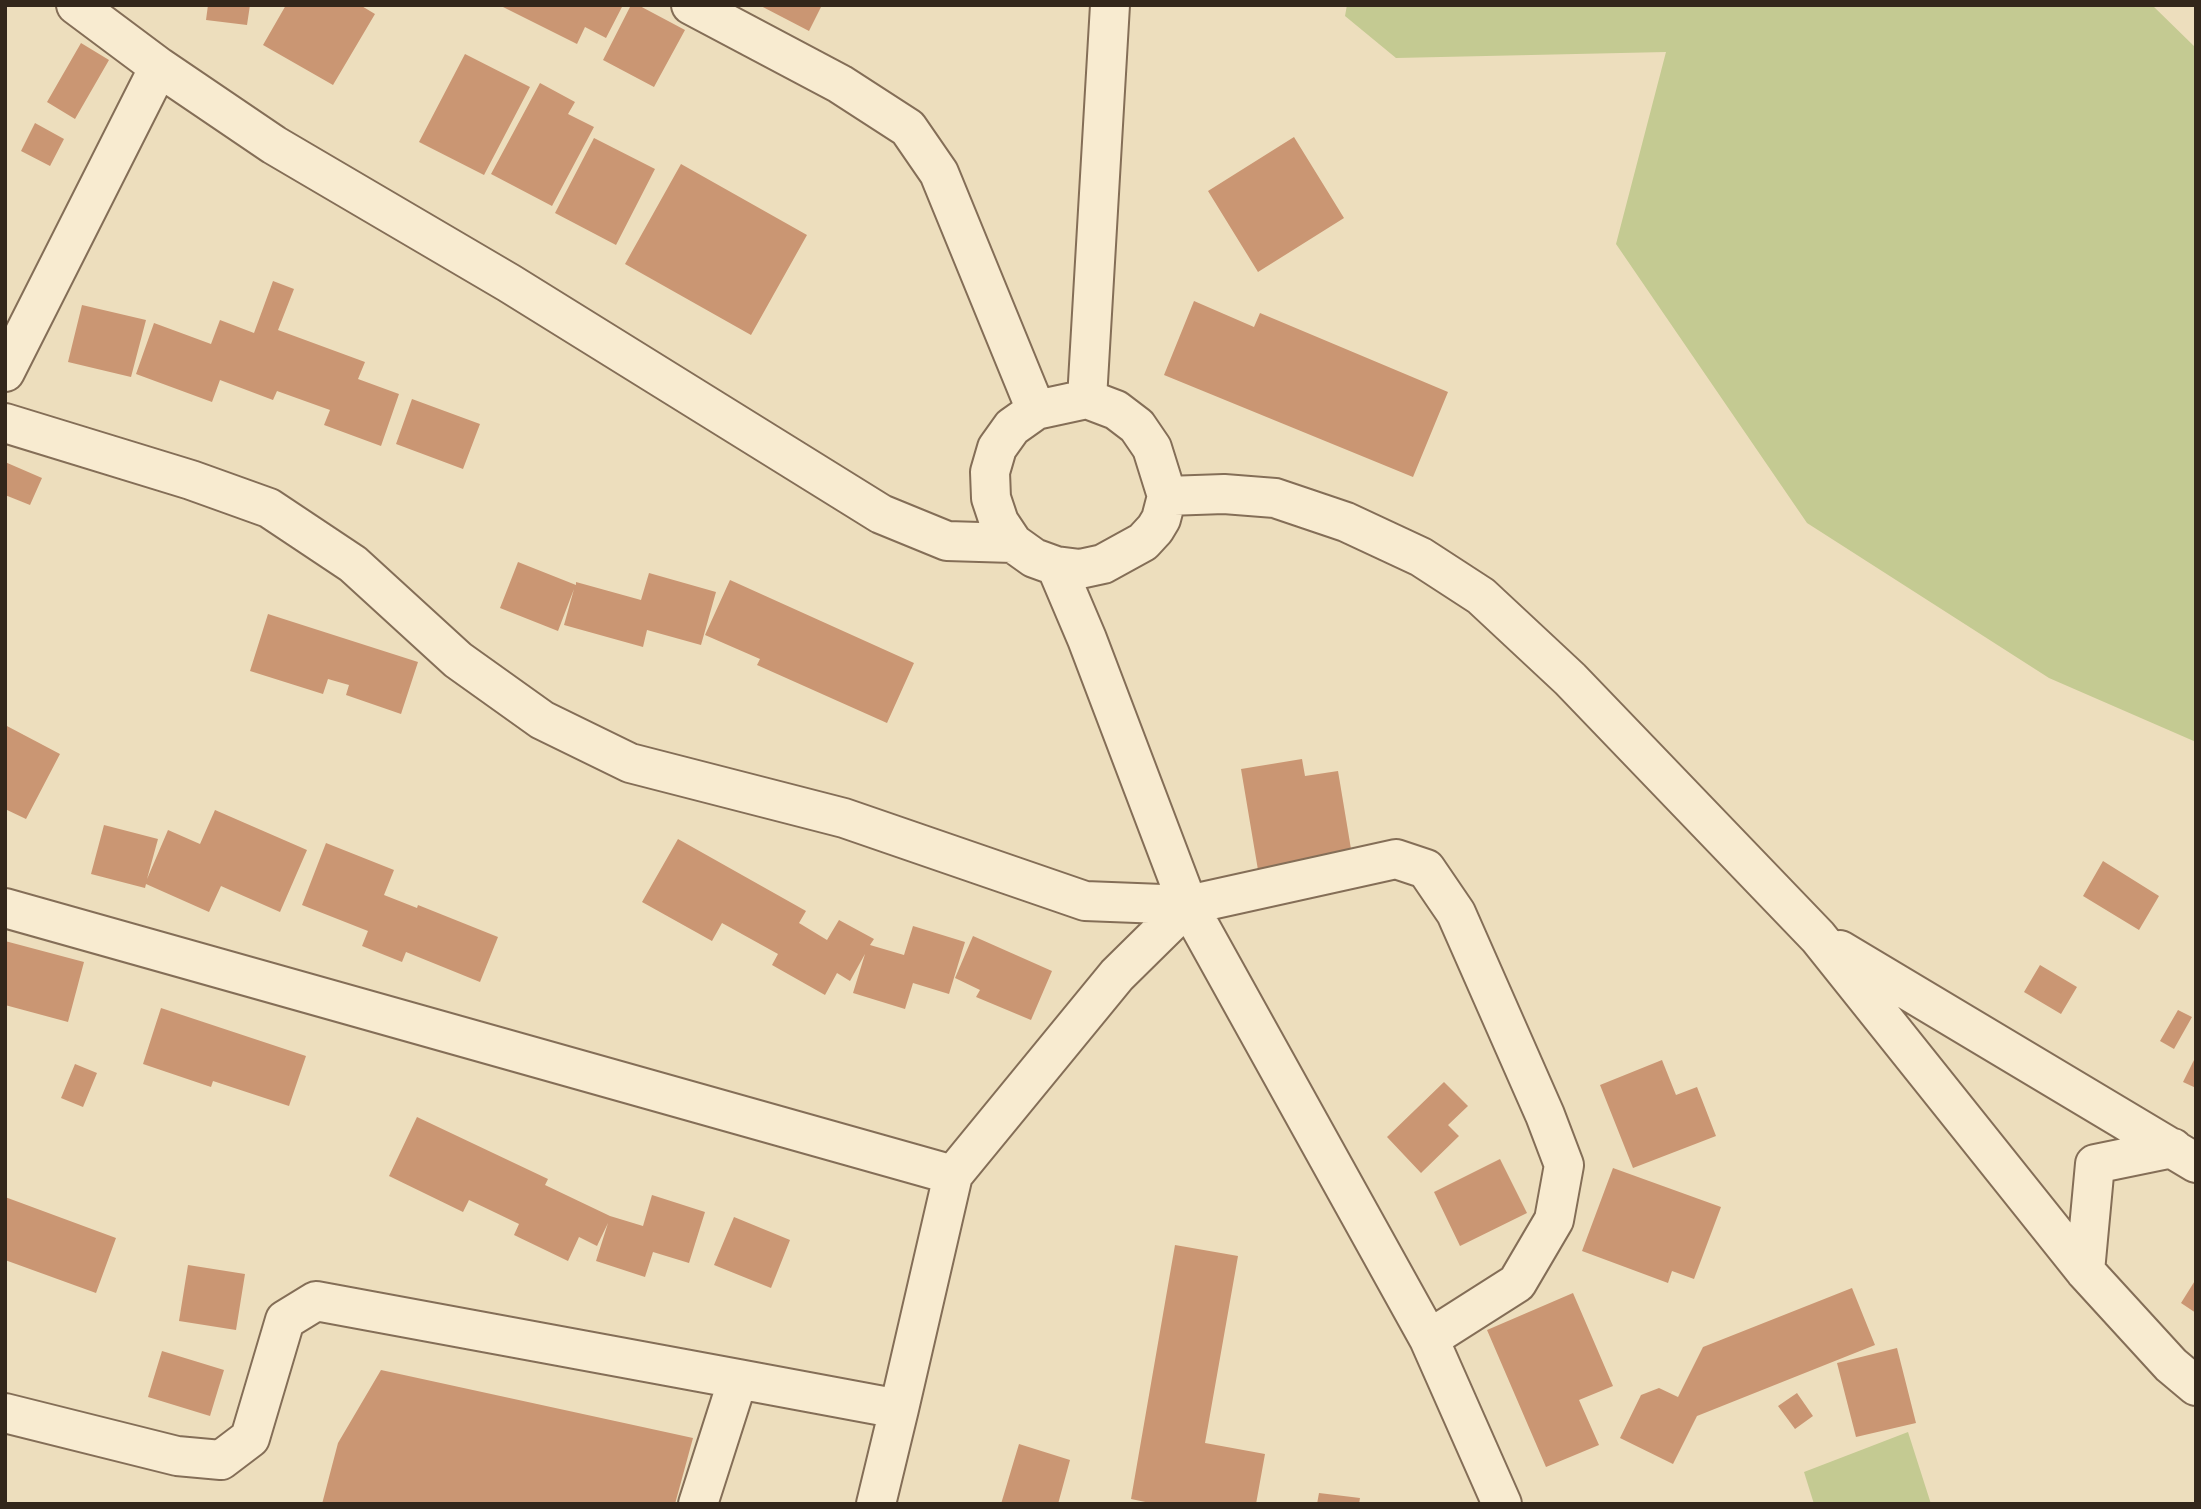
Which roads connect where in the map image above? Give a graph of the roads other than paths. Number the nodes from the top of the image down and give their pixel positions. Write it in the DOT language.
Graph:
graph roads {
  1 [pos="76,5"];
  2 [pos="691,5"];
  3 [pos="1110,5"];
  4 [pos="159,67"];
  5 [pos="5,372"];
  6 [pos="1087,399"];
  7 [pos="1036,410"];
  8 [pos="5,423"];
  9 [pos="1167,496"];
  10 [pos="1013,543"];
  11 [pos="1056,566"];
  12 [pos="1188,905"];
  13 [pos="5,908"];
  14 [pos="1818,937"];
  15 [pos="2185,1155"];
  16 [pos="953,1175"];
  17 [pos="2085,1272"];
  18 [pos="1429,1339"];
  19 [pos="738,1379"];
  20 [pos="2196,1386"];
  21 [pos="899,1409"];
  22 [pos="5,1413"];
  23 [pos="698,1504"];
  24 [pos="876,1504"];
  25 [pos="1502,1504"];
  1 -- 4 [label="street"];
  2 -- 7 [label="street"];
  3 -- 6 [label="street"];
  4 -- 5 [label="street"];
  4 -- 10 [label="street"];
  6 -- 7 [label="street"];
  6 -- 9 [label="street"];
  7 -- 10 [label="street"];
  8 -- 12 [label="street"];
  9 -- 11 [label="street"];
  9 -- 14 [label="street"];
  10 -- 11 [label="street"];
  11 -- 12 [label="street"];
  12 -- 16 [label="street"];
  12 -- 18 [label="street"];
  12 -- 18 [label="street"];
  13 -- 16 [label="street"];
  14 -- 15 [label="street"];
  14 -- 17 [label="street"];
  15 -- 17 [label="street"];
  16 -- 21 [label="street"];
  17 -- 20 [label="street"];
  18 -- 25 [label="street"];
  19 -- 21 [label="street"];
  19 -- 22 [label="street"];
  19 -- 23 [label="street"];
  21 -- 24 [label="street"];
}
